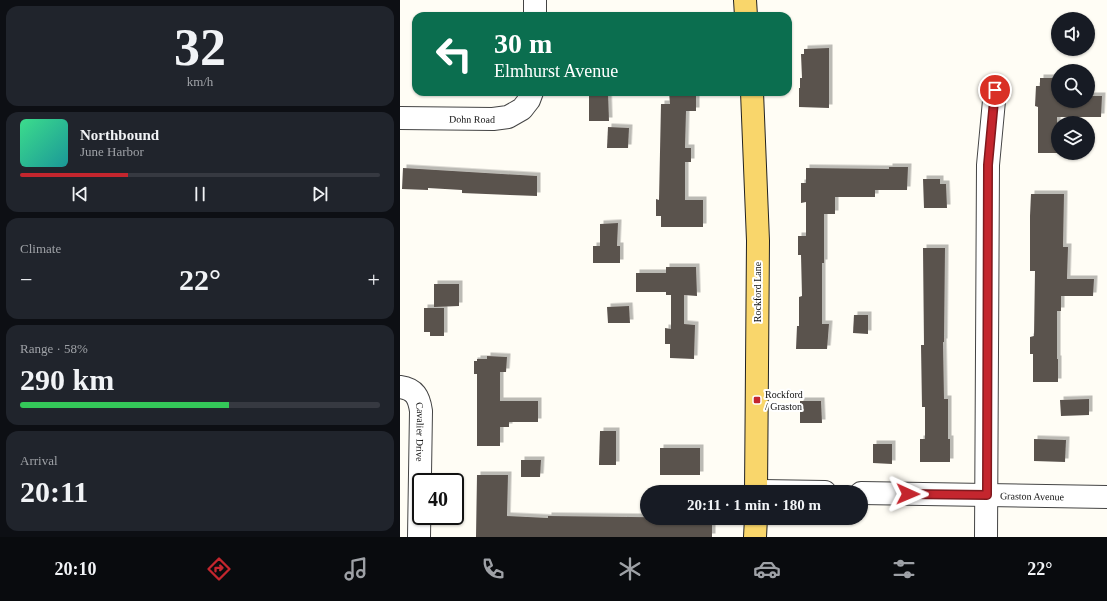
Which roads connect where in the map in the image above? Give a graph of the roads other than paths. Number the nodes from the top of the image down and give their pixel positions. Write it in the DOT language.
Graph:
graph roads {
  1 [pos="535,0"];
  2 [pos="745,0"];
  3 [pos="535,12"];
  4 [pos="746,12"];
  5 [pos="995,90"];
  6 [pos="530,96"];
  7 [pos="752,96"];
  8 [pos="400,118"];
  9 [pos="400,387"];
  10 [pos="756,485"];
  11 [pos="868,493"];
  12 [pos="987,495"];
  13 [pos="1107,496"];
  14 [pos="756,525"];
  15 [pos="419,537"];
  16 [pos="755,537"];
  17 [pos="986,537"];
  1 -- 3 [label="street"];
  2 -- 4 [label="main road"];
  5 -- 12 [label="street"];
  6 -- 8 [label="street, Dohn Road"];
  7 -- 10 [label="main road, Rockford Lane"];
  9 -- 15 [label="street, Cavalier Drive"];
  11 -- 12 [label="street, Graston Avenue"];
  12 -- 13 [label="street, Graston Avenue"];
  12 -- 17 [label="street"];
  14 -- 16 [label="main road"];
}
